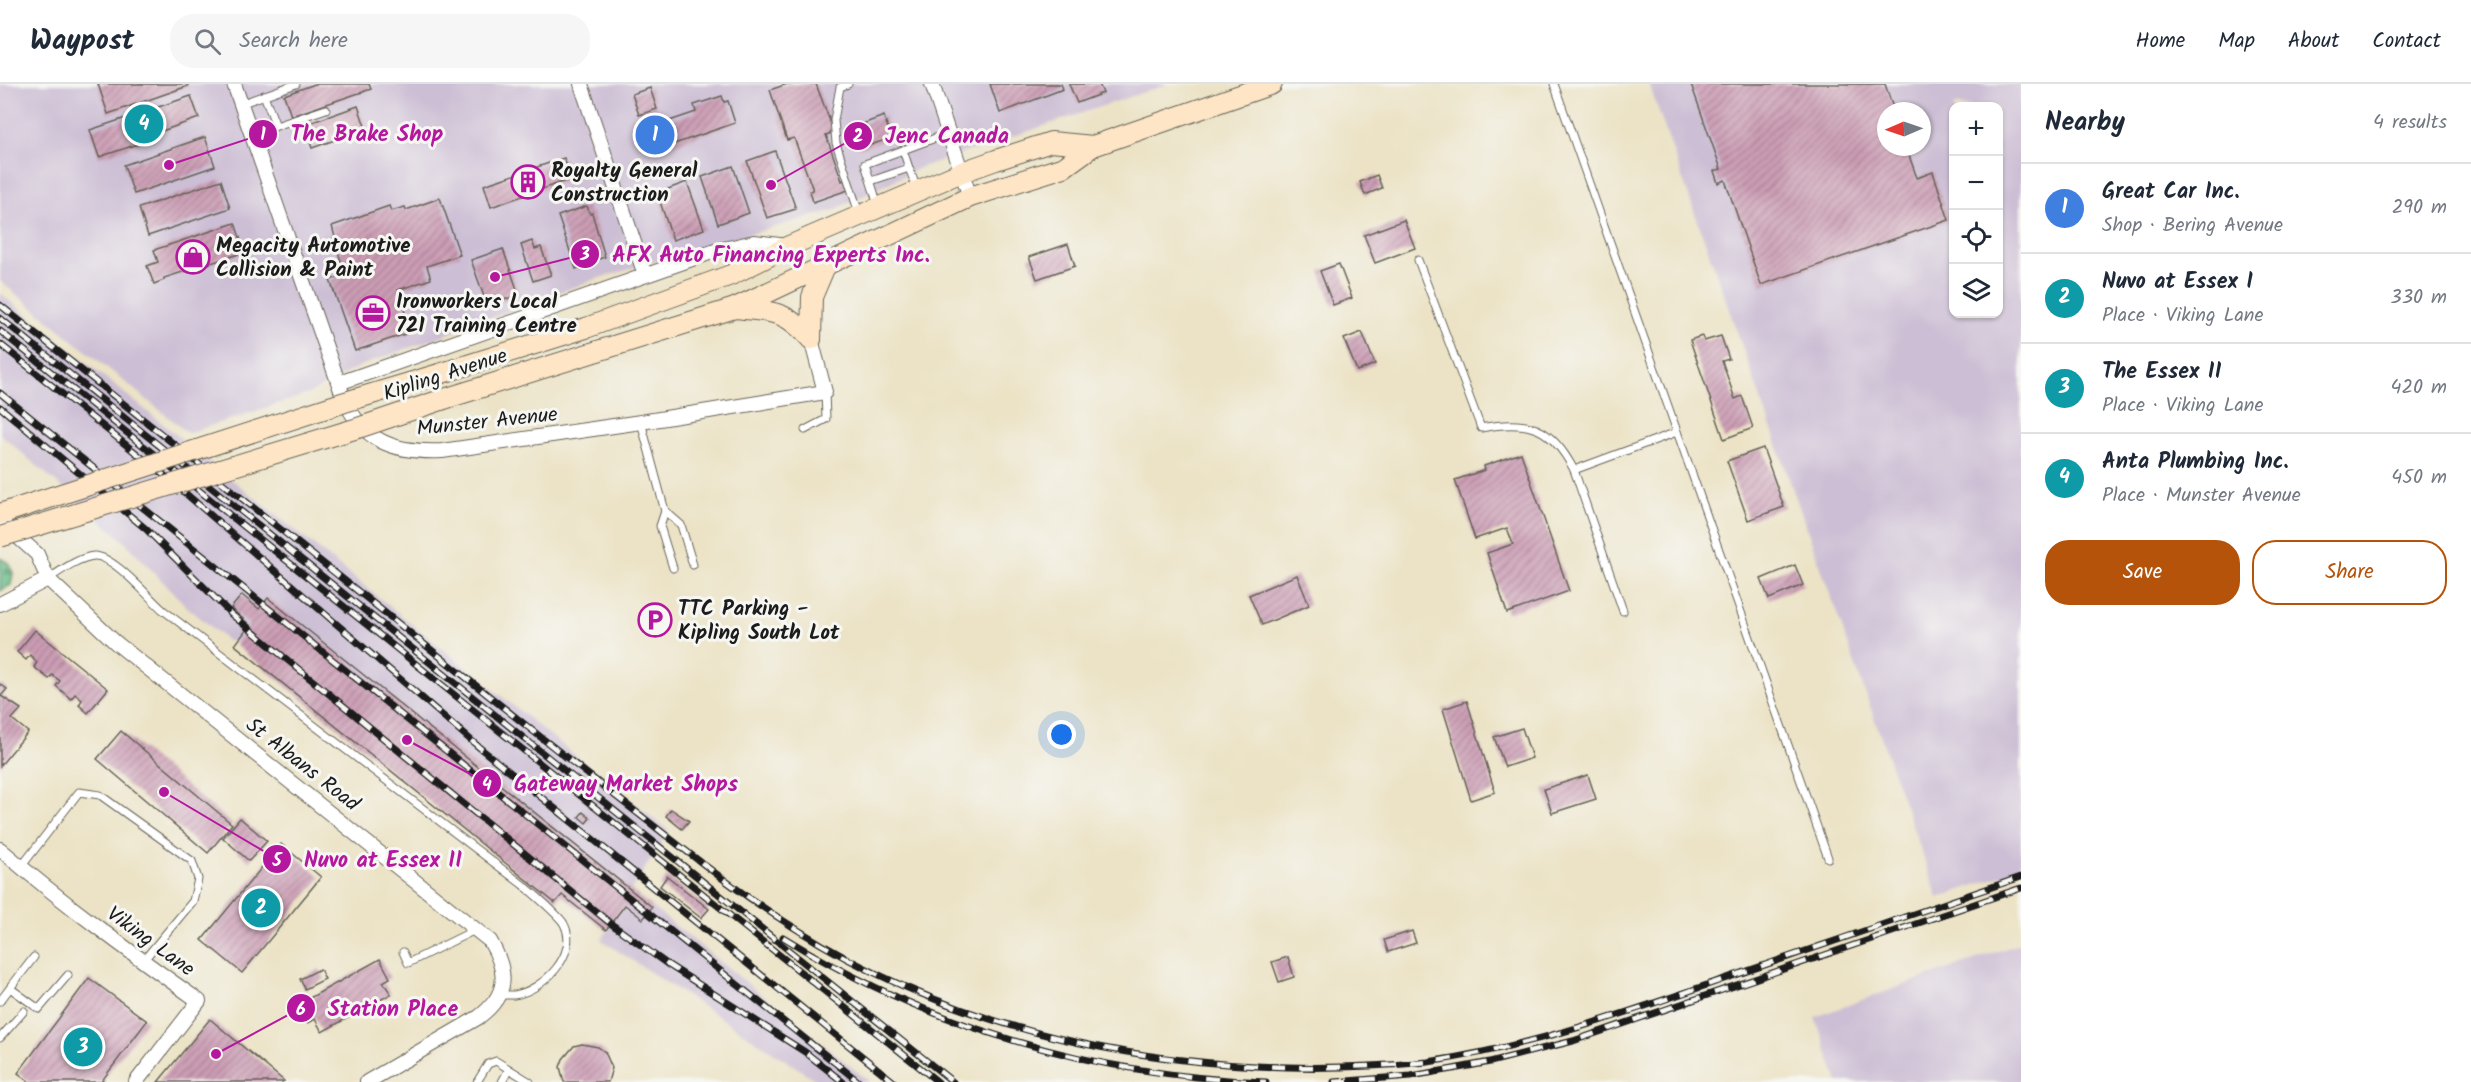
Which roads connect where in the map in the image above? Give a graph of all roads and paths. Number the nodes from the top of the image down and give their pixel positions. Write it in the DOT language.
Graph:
graph roads {
  1 [pos="234,84"];
  2 [pos="296,84"];
  3 [pos="580,84"];
  4 [pos="848,84"];
  5 [pos="932,84"];
  6 [pos="1272,84"];
  7 [pos="1554,84"];
  8 [pos="1247,88"];
  9 [pos="264,95"];
  10 [pos="240,104"];
  11 [pos="326,109"];
  12 [pos="276,126"];
  13 [pos="949,133"];
  14 [pos="252,136"];
  15 [pos="1093,146"];
  16 [pos="903,150"];
  17 [pos="909,168"];
  18 [pos="962,172"];
  19 [pos="871,181"];
  20 [pos="918,191"];
  21 [pos="970,197"];
  22 [pos="879,207"];
  23 [pos="860,216"];
  24 [pos="789,246"];
  25 [pos="1418,260"];
  26 [pos="826,264"];
  27 [pos="645,275"];
  28 [pos="735,308"];
  29 [pos="811,339"];
  30 [pos="339,382"];
  31 [pos="825,392"];
  32 [pos="641,422"];
  33 [pos="805,430"];
  34 [pos="1677,432"];
  35 [pos="1574,470"];
  36 [pos="665,511"];
  37 [pos="0,514"];
  38 [pos="0,521"];
  39 [pos="0,537"];
  40 [pos="693,565"];
  41 [pos="673,568"];
  42 [pos="48,579"];
  43 [pos="0,604"];
  44 [pos="1623,611"];
  45 [pos="0,849"];
  46 [pos="1828,858"];
  47 [pos="21,867"];
  48 [pos="478,928"];
  49 [pos="403,952"];
  50 [pos="34,957"];
  51 [pos="143,961"];
  52 [pos="68,975"];
  53 [pos="10,988"];
  54 [pos="500,994"];
  55 [pos="0,1001"];
  56 [pos="24,1011"];
  57 [pos="0,1038"];
  58 [pos="509,1070"];
  59 [pos="136,1082"];
  60 [pos="367,1082"];
  61 [pos="477,1082"];
  62 [pos="502,1082"];
  63 [pos="530,1082"];
  1 -- 10 [label="street, Munster Avenue"];
  2 -- 9 [label="lane"];
  3 -- 27 [label="street"];
  4 -- 23 [label="lane"];
  5 -- 13 [label="street"];
  6 -- 8 [label="main road, Kipling Avenue"];
  7 -- 34 [label="lane"];
  8 -- 15 [label="main road, Kipling Avenue"];
  9 -- 10 [label="lane"];
  9 -- 12 [label="lane"];
  10 -- 14 [label="street, Munster Avenue"];
  11 -- 12 [label="lane"];
  12 -- 14 [label="lane"];
  13 -- 16 [label="lane"];
  13 -- 18 [label="street"];
  14 -- 30 [label="street, Munster Avenue"];
  15 -- 18 [label="main road, Kipling Avenue"];
  15 -- 21 [label="main road, Kipling Avenue"];
  16 -- 17 [label="lane"];
  16 -- 19 [label="lane"];
  17 -- 19 [label="lane"];
  17 -- 20 [label="lane"];
  18 -- 20 [label="main road, Kipling Avenue"];
  18 -- 21 [label="street"];
  19 -- 22 [label="lane"];
  20 -- 22 [label="main road, Kipling Avenue"];
  21 -- 26 [label="main road, Kipling Avenue"];
  22 -- 23 [label="main road, Kipling Avenue"];
  23 -- 24 [label="main road, Kipling Avenue"];
  24 -- 27 [label="street, Kipling Avenue"];
  24 -- 37 [label="main road, Kipling Avenue, bridge"];
  25 -- 35 [label="lane"];
  26 -- 28 [label="main road, Kipling Avenue"];
  26 -- 29 [label="main road"];
  27 -- 30 [label="street, Kipling Avenue"];
  28 -- 29 [label="main road"];
  28 -- 39 [label="main road, Kipling Avenue, bridge"];
  29 -- 31 [label="street"];
  30 -- 32 [label="street, Munster Avenue"];
  31 -- 32 [label="street, Munster Avenue"];
  31 -- 33 [label="lane"];
  32 -- 36 [label="lane"];
  34 -- 35 [label="lane"];
  34 -- 46 [label="lane"];
  35 -- 44 [label="lane"];
  36 -- 40 [label="lane"];
  36 -- 41 [label="lane"];
  38 -- 42 [label="street, St Albans Road"];
  42 -- 43 [label="street"];
  42 -- 48 [label="street, St Albans Road"];
  42 -- 54 [label="lane"];
  45 -- 47 [label="street, Viking Lane"];
  47 -- 51 [label="street, Viking Lane"];
  47 -- 51 [label="lane"];
  48 -- 49 [label="lane"];
  48 -- 54 [label="street, St Albans Road"];
  50 -- 53 [label="lane"];
  51 -- 59 [label="street, Viking Lane"];
  52 -- 53 [label="lane"];
  53 -- 55 [label="lane"];
  54 -- 60 [label="street"];
  56 -- 57 [label="lane"];
  58 -- 61 [label="lane"];
  58 -- 62 [label="lane"];
  58 -- 63 [label="lane"];
}
